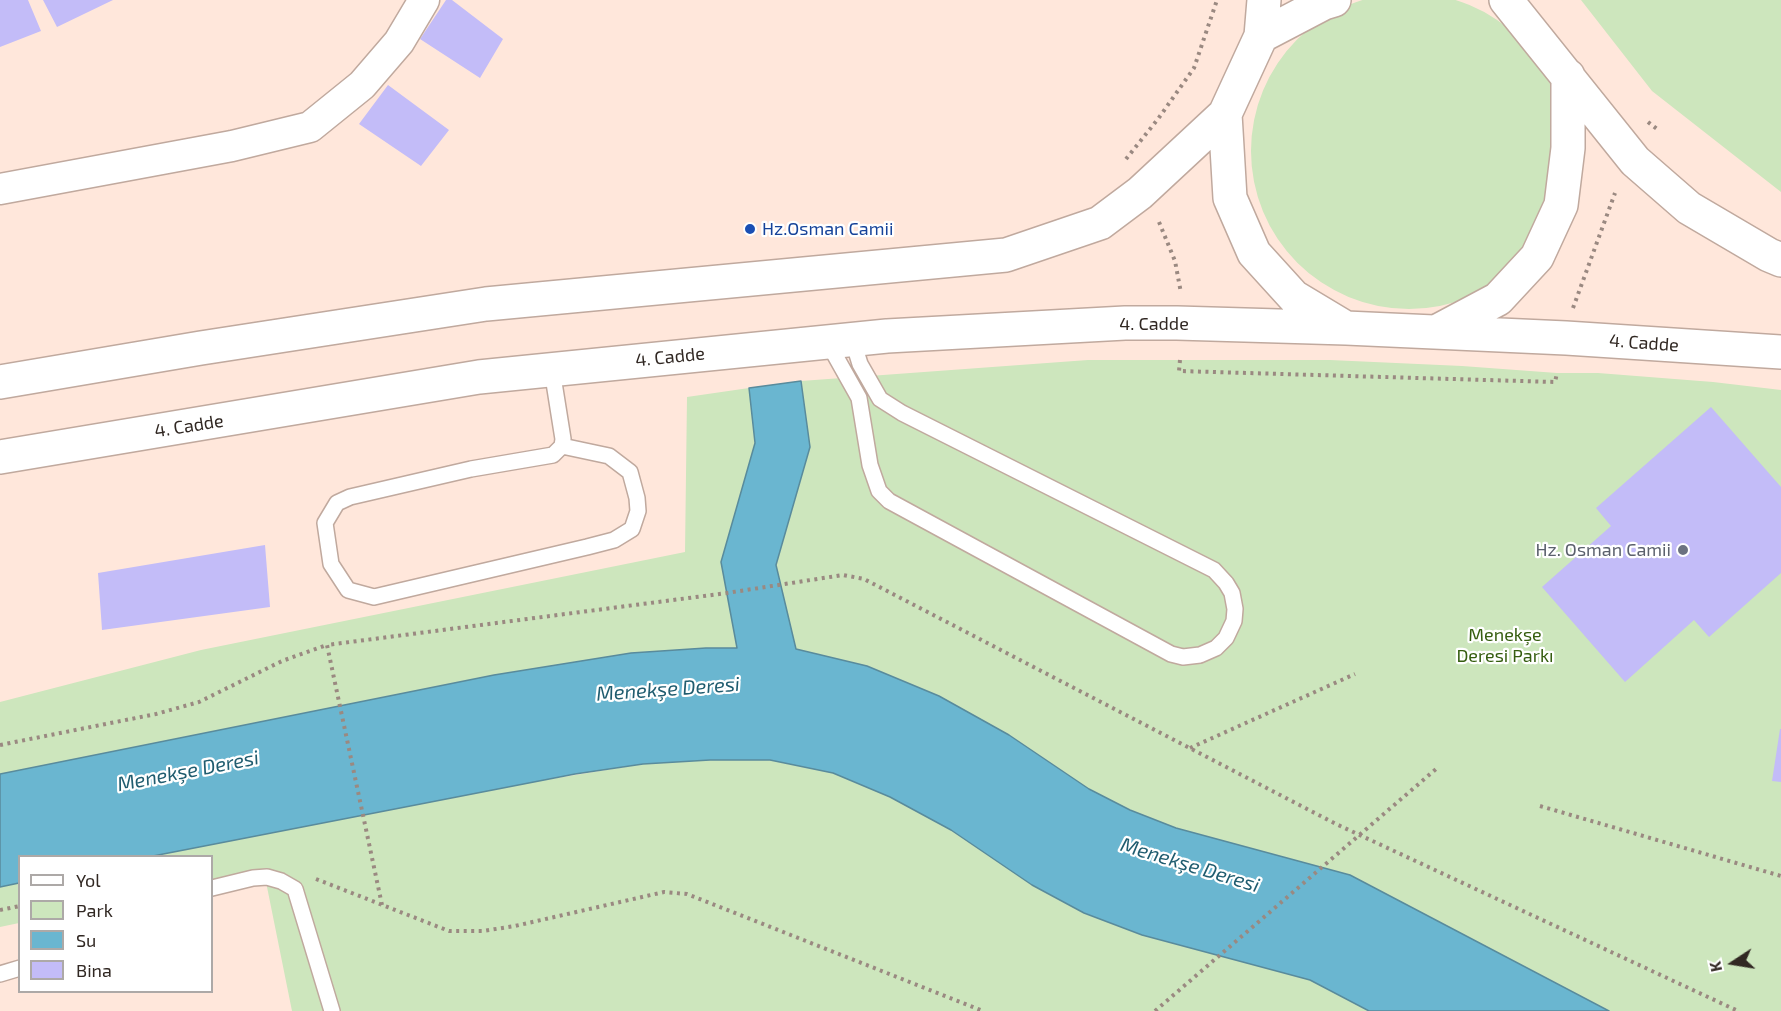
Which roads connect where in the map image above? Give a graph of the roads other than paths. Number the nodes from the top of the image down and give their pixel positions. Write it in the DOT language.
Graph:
graph roads {
  1 [pos="424,0"];
  2 [pos="1264,0"];
  3 [pos="1334,0"];
  4 [pos="1482,0"];
  5 [pos="1511,5"];
  6 [pos="1260,36"];
  7 [pos="1568,76"];
  8 [pos="1225,114"];
  9 [pos="0,189"];
  10 [pos="1781,260"];
  11 [pos="1346,328"];
  12 [pos="1436,332"];
  13 [pos="839,339"];
  14 [pos="1781,352"];
  15 [pos="552,370"];
  16 [pos="0,382"];
  17 [pos="562,446"];
  18 [pos="0,457"];
  19 [pos="213,888"];
  20 [pos="18,969"];
  21 [pos="0,974"];
  22 [pos="332,1011"];
  1 -- 9 [label="street"];
  2 -- 6 [label="main road"];
  3 -- 6 [label="main road"];
  4 -- 5 [label="main road"];
  5 -- 7 [label="main road"];
  6 -- 8 [label="main road"];
  7 -- 10 [label="main road"];
  7 -- 12 [label="main road"];
  8 -- 11 [label="main road"];
  8 -- 16 [label="main road"];
  11 -- 12 [label="main road, 4. Cadde"];
  11 -- 13 [label="main road, 4. Cadde"];
  12 -- 14 [label="main road, 4. Cadde"];
  13 -- 13 [label="lane"];
  13 -- 15 [label="main road, 4. Cadde"];
  15 -- 17 [label="lane"];
  15 -- 18 [label="main road, 4. Cadde"];
  17 -- 17 [label="lane"];
  19 -- 22 [label="lane"];
  20 -- 21 [label="lane"];
}
